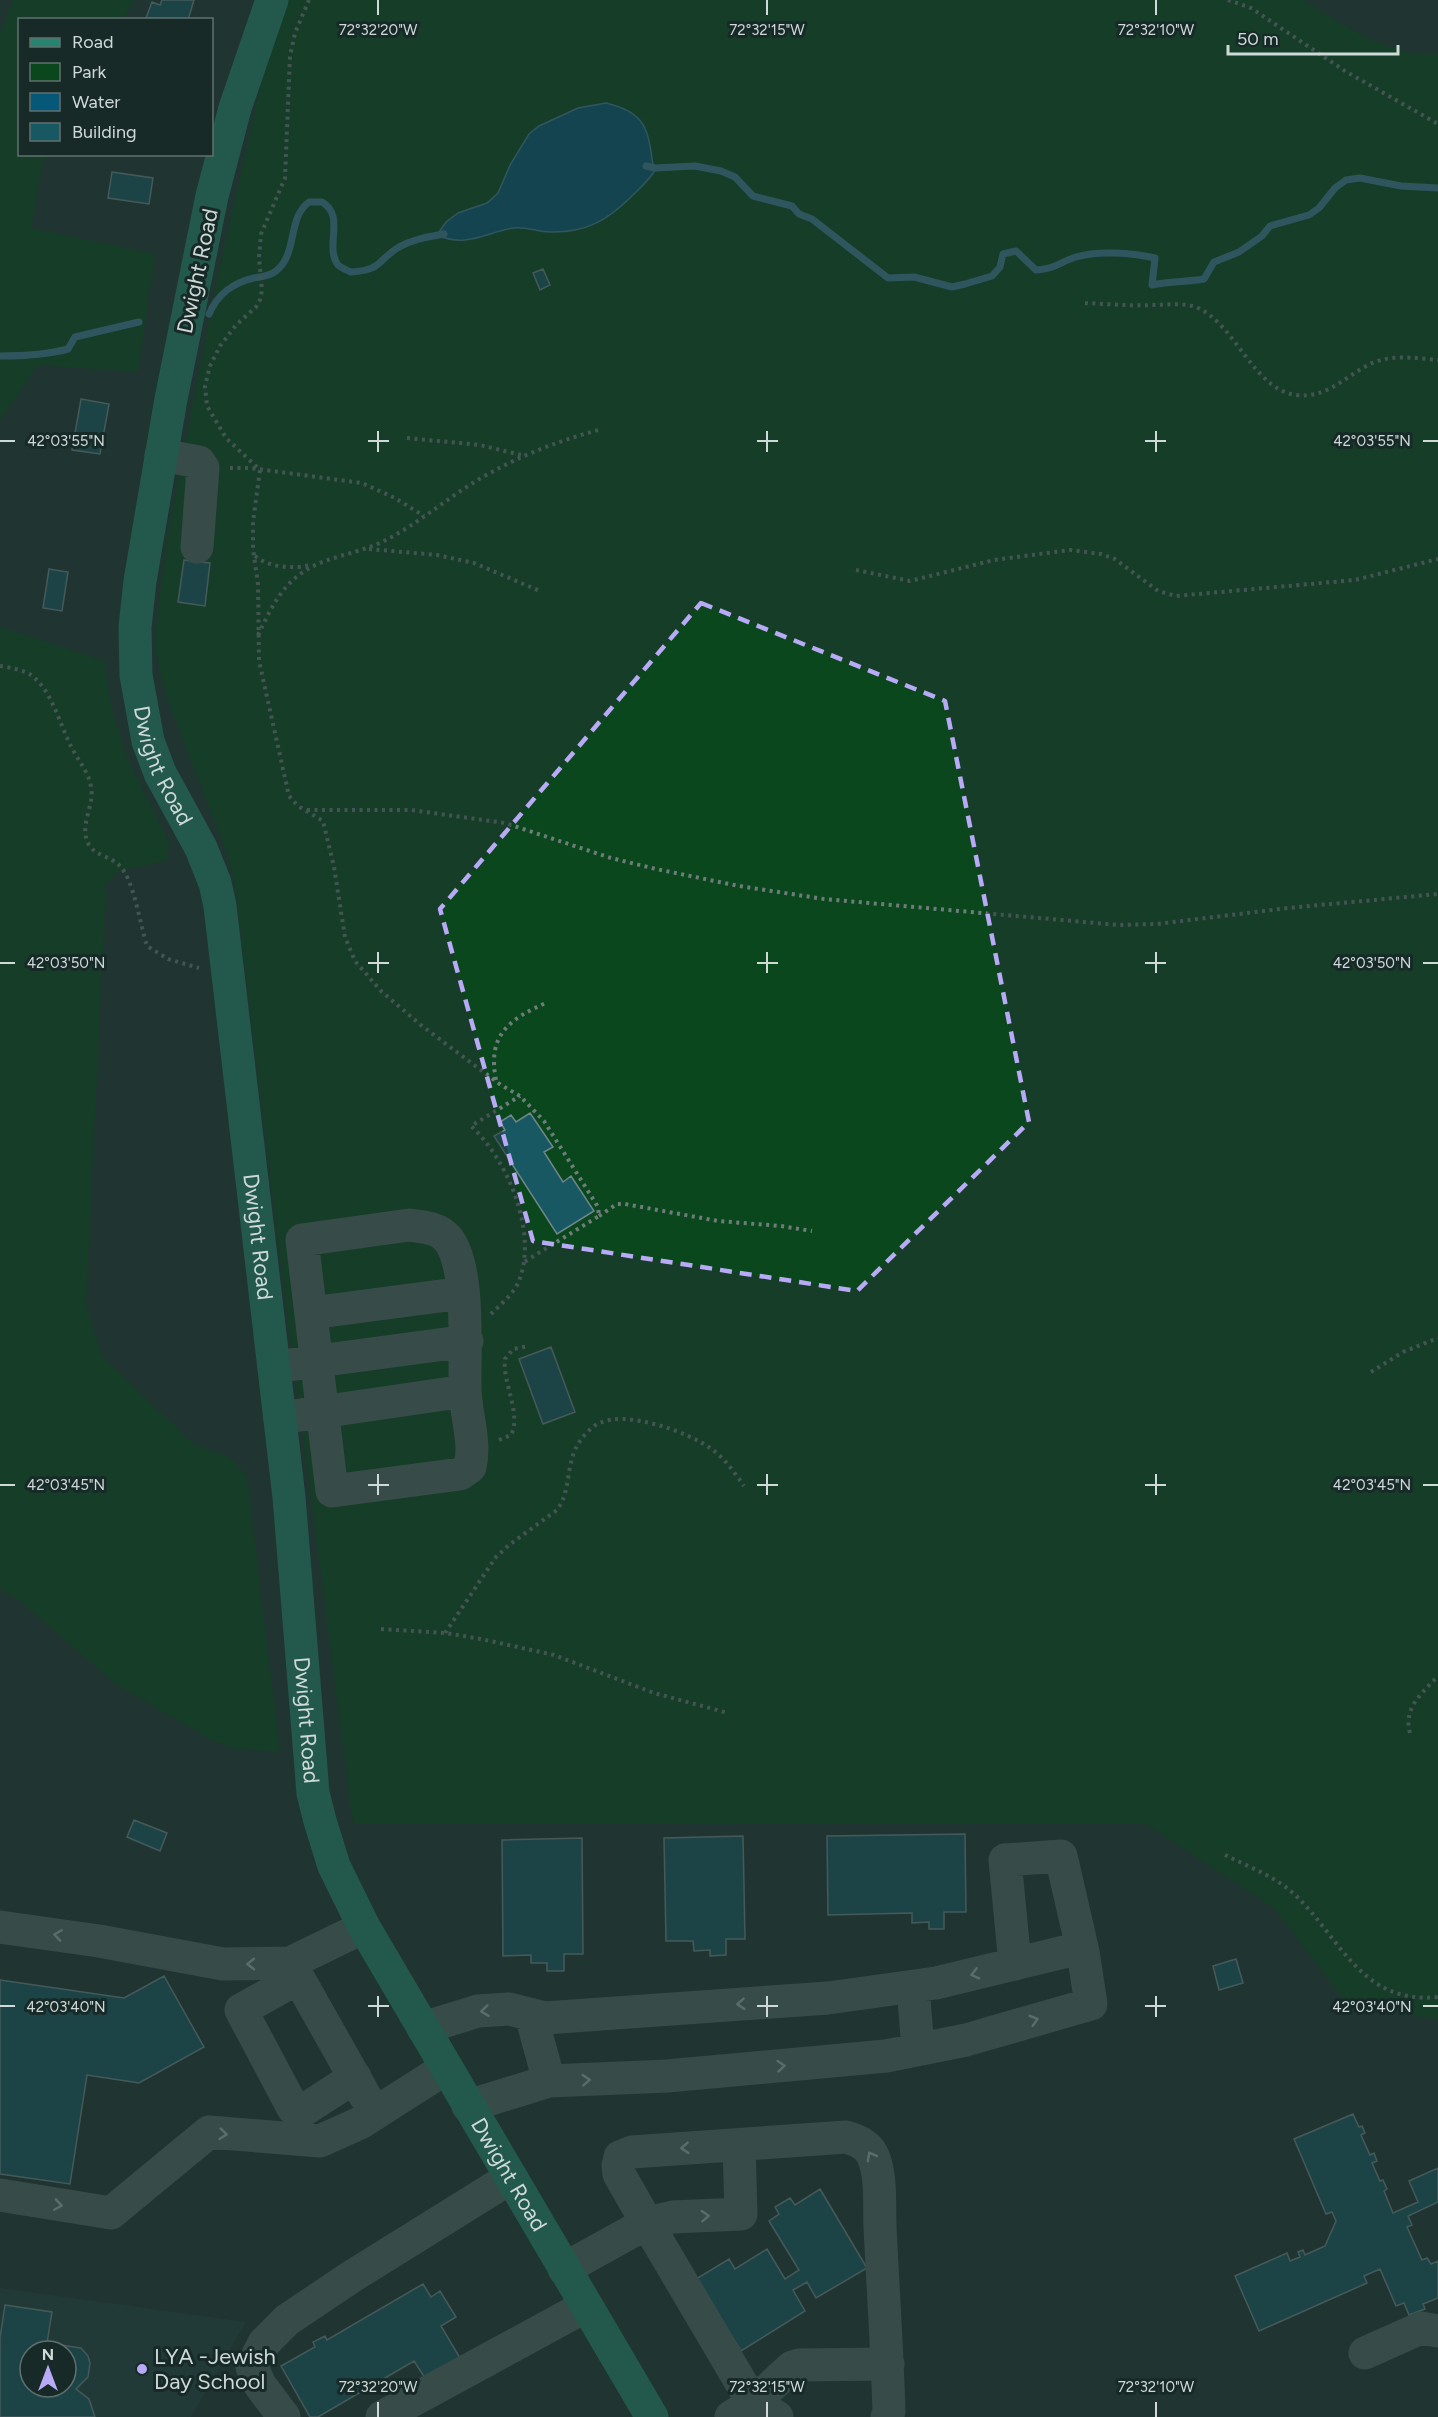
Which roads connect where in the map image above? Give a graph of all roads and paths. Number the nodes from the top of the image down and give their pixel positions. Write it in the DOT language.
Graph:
graph roads {
  1 [pos="272,0"];
  2 [pos="309,0"];
  3 [pos="1228,0"];
  4 [pos="1438,124"];
  5 [pos="1085,303"];
  6 [pos="1438,360"];
  7 [pos="602,429"];
  8 [pos="407,438"];
  9 [pos="161,455"];
  10 [pos="522,456"];
  11 [pos="261,470"];
  12 [pos="204,476"];
  13 [pos="424,516"];
  14 [pos="197,547"];
  15 [pos="365,549"];
  16 [pos="254,556"];
  17 [pos="1438,559"];
  18 [pos="316,564"];
  19 [pos="856,570"];
  20 [pos="540,591"];
  21 [pos="258,636"];
  22 [pos="0,666"];
  23 [pos="306,810"];
  24 [pos="1438,894"];
  25 [pos="229,977"];
  26 [pos="548,1002"];
  27 [pos="496,1080"];
  28 [pos="520,1096"];
  29 [pos="599,1216"];
  30 [pos="812,1231"];
  31 [pos="524,1262"];
  32 [pos="266,1290"];
  33 [pos="463,1293"];
  34 [pos="309,1299"];
  35 [pos="1438,1338"];
  36 [pos="467,1341"];
  37 [pos="529,1346"];
  38 [pos="317,1362"];
  39 [pos="274,1366"];
  40 [pos="1371,1372"];
  41 [pos="465,1391"];
  42 [pos="323,1411"];
  43 [pos="280,1418"];
  44 [pos="472,1444"];
  45 [pos="744,1486"];
  46 [pos="381,1629"];
  47 [pos="445,1633"];
  48 [pos="1438,1676"];
  49 [pos="728,1713"];
  50 [pos="1410,1733"];
  51 [pos="1225,1855"];
  52 [pos="0,1927"];
  53 [pos="364,1927"];
  54 [pos="1083,1952"];
  55 [pos="1015,1964"];
  56 [pos="294,1970"];
  57 [pos="913,1987"];
  58 [pos="1438,1998"];
  59 [pos="531,2014"];
  60 [pos="423,2028"];
  61 [pos="918,2049"];
  62 [pos="446,2068"];
  63 [pos="355,2077"];
  64 [pos="549,2081"];
  65 [pos="468,2106"];
  66 [pos="375,2113"];
  67 [pos="740,2145"];
  68 [pos="510,2178"];
  69 [pos="0,2195"];
  70 [pos="647,2223"];
  71 [pos="564,2269"];
  72 [pos="586,2306"];
  73 [pos="1438,2331"];
  74 [pos="1365,2353"];
  75 [pos="888,2364"];
  76 [pos="754,2412"];
  77 [pos="284,2417"];
  78 [pos="382,2417"];
  79 [pos="652,2417"];
  80 [pos="887,2417"];
  1 -- 9 [label="main road, Dwight Road"];
  2 -- 11 [label="path"];
  3 -- 4 [label="path"];
  5 -- 6 [label="path"];
  7 -- 10 [label="path"];
  8 -- 10 [label="path"];
  9 -- 12 [label="lane"];
  9 -- 25 [label="main road, Dwight Road"];
  10 -- 13 [label="path"];
  11 -- 12 [label="path"];
  11 -- 13 [label="path"];
  11 -- 16 [label="path"];
  12 -- 14 [label="lane"];
  13 -- 15 [label="path"];
  15 -- 18 [label="path"];
  15 -- 20 [label="path"];
  16 -- 18 [label="path"];
  16 -- 21 [label="path"];
  17 -- 19 [label="path"];
  18 -- 21 [label="path"];
  21 -- 23 [label="path"];
  22 -- 25 [label="path"];
  23 -- 24 [label="path"];
  23 -- 27 [label="path"];
  25 -- 32 [label="main road, Dwight Road"];
  26 -- 27 [label="path"];
  27 -- 28 [label="path"];
  28 -- 29 [label="path"];
  28 -- 31 [label="path"];
  29 -- 30 [label="path"];
  29 -- 31 [label="path"];
  31 -- 36 [label="path"];
  32 -- 34 [label="lane"];
  32 -- 39 [label="main road, Dwight Road"];
  33 -- 34 [label="lane"];
  33 -- 34 [label="lane"];
  33 -- 36 [label="lane"];
  34 -- 38 [label="lane"];
  35 -- 40 [label="path"];
  36 -- 38 [label="lane"];
  36 -- 41 [label="lane"];
  37 -- 44 [label="path"];
  38 -- 39 [label="lane"];
  38 -- 42 [label="lane"];
  39 -- 43 [label="main road, Dwight Road"];
  41 -- 42 [label="lane"];
  41 -- 44 [label="lane"];
  42 -- 43 [label="lane"];
  42 -- 44 [label="lane"];
  43 -- 53 [label="main road, Dwight Road"];
  45 -- 47 [label="path"];
  46 -- 47 [label="path"];
  47 -- 49 [label="path"];
  48 -- 50 [label="path"];
  51 -- 58 [label="path"];
  56 -- 52 [label="lane, one-way"];
  53 -- 56 [label="lane"];
  53 -- 60 [label="main road, Dwight Road"];
  54 -- 55 [label="lane"];
  54 -- 55 [label="lane"];
  61 -- 54 [label="lane, one-way"];
  55 -- 57 [label="lane, one-way"];
  56 -- 63 [label="lane"];
  56 -- 63 [label="lane"];
  57 -- 59 [label="lane, one-way"];
  57 -- 61 [label="lane"];
  59 -- 60 [label="lane, one-way"];
  59 -- 64 [label="lane"];
  60 -- 62 [label="main road, Dwight Road"];
  64 -- 61 [label="lane, one-way"];
  62 -- 65 [label="main road, Dwight Road"];
  62 -- 66 [label="lane"];
  63 -- 66 [label="lane"];
  64 -- 65 [label="lane"];
  65 -- 68 [label="main road, Dwight Road"];
  69 -- 66 [label="lane, one-way"];
  70 -- 67 [label="lane, one-way"];
  67 -- 70 [label="lane, one-way"];
  75 -- 67 [label="lane, one-way"];
  68 -- 71 [label="main road, Dwight Road"];
  68 -- 77 [label="lane"];
  70 -- 71 [label="lane"];
  70 -- 76 [label="lane"];
  71 -- 72 [label="main road, Dwight Road"];
  72 -- 78 [label="lane"];
  72 -- 79 [label="main road, Dwight Road"];
  73 -- 74 [label="lane"];
  75 -- 76 [label="lane"];
  75 -- 80 [label="lane"];
}
